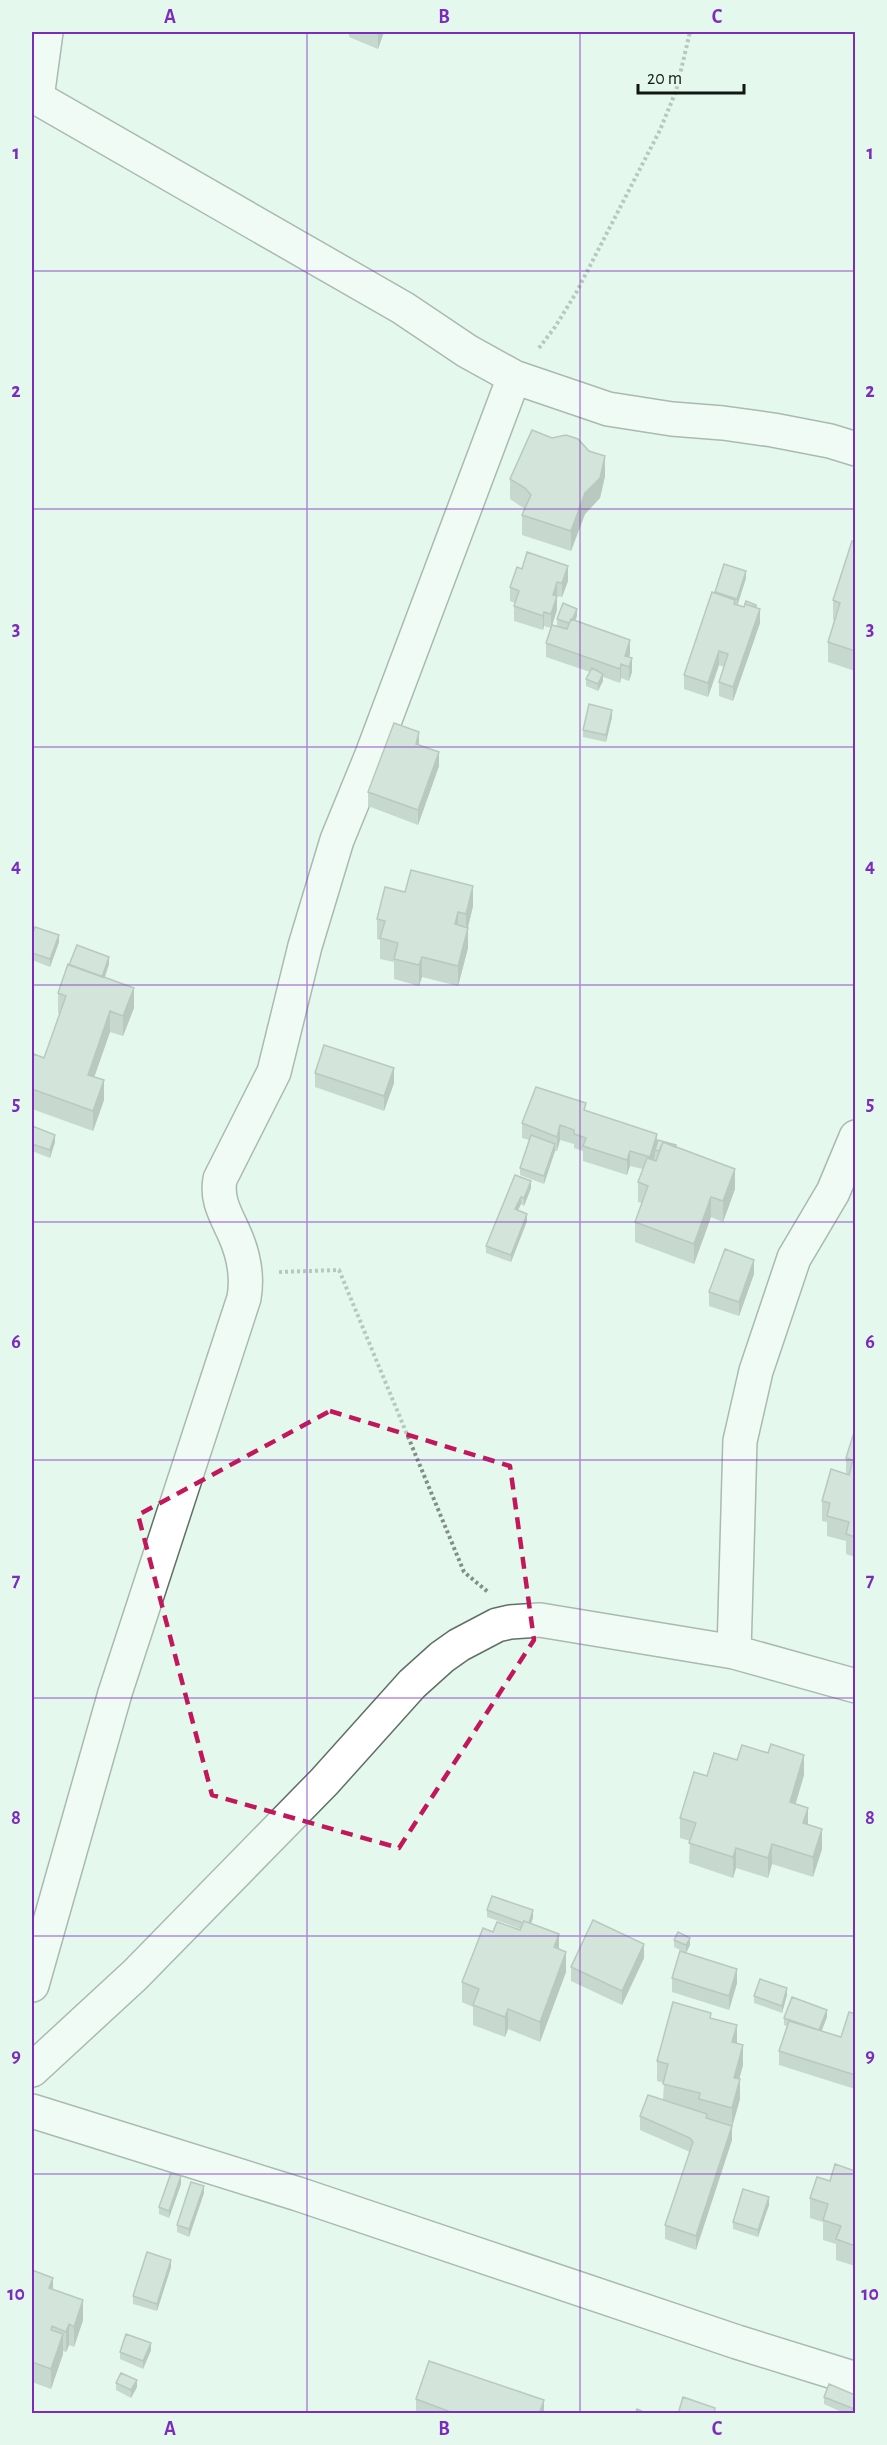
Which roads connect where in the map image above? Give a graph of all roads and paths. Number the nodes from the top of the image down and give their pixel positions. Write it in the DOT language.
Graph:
graph roads {
  1 [pos="46,32"];
  2 [pos="690,32"];
  3 [pos="34,96"];
  4 [pos="514,377"];
  5 [pos="855,449"];
  6 [pos="855,1137"];
  7 [pos="246,1273"];
  8 [pos="523,1620"];
  9 [pos="734,1652"];
  10 [pos="855,1686"];
  11 [pos="32,1984"];
  12 [pos="32,2070"];
  13 [pos="32,2111"];
  14 [pos="855,2379"];
  1 -- 3 [label="street"];
  2 -- 4 [label="path"];
  3 -- 4 [label="street"];
  4 -- 5 [label="street"];
  4 -- 7 [label="street"];
  6 -- 9 [label="street"];
  7 -- 8 [label="path"];
  7 -- 11 [label="street"];
  8 -- 9 [label="street"];
  8 -- 12 [label="street"];
  9 -- 10 [label="street"];
  13 -- 14 [label="street"];
}
